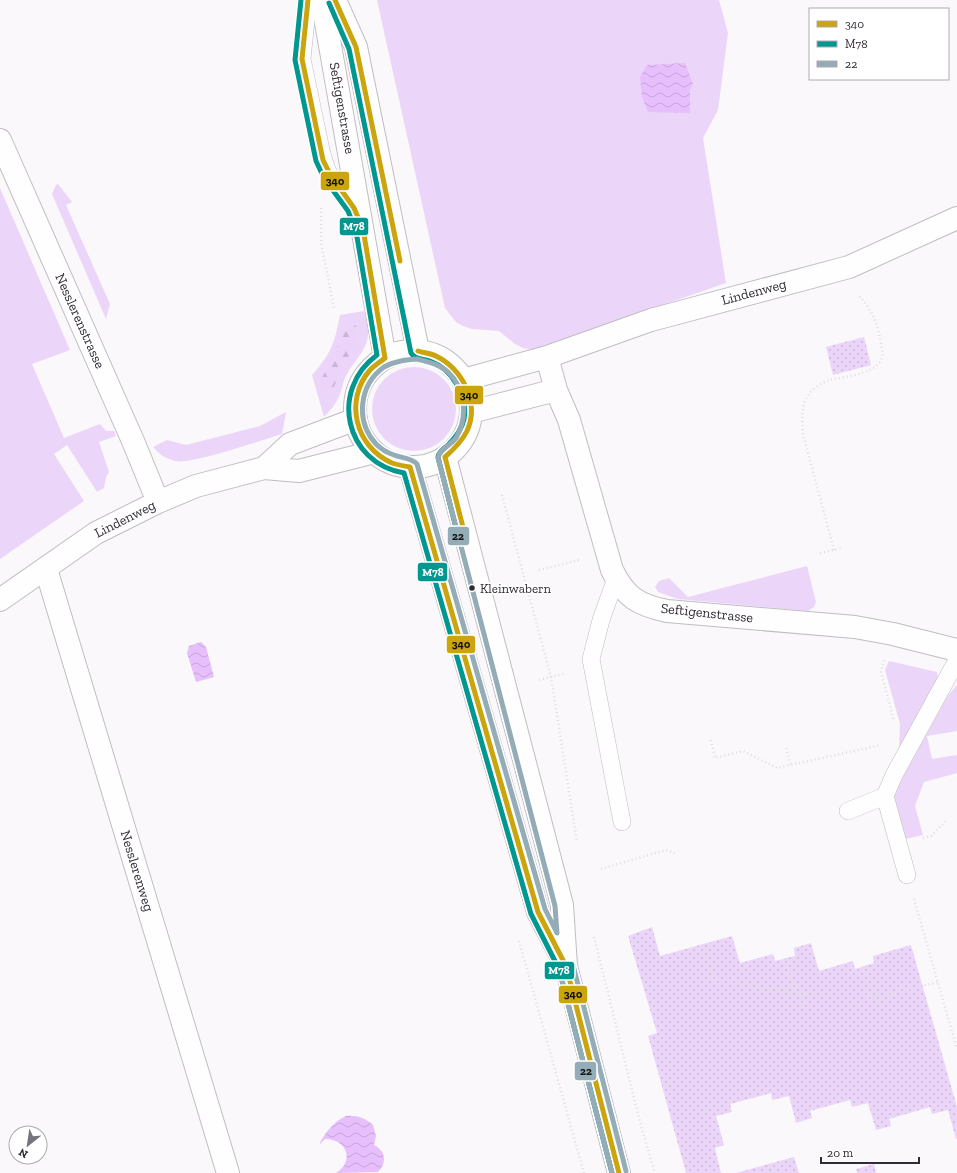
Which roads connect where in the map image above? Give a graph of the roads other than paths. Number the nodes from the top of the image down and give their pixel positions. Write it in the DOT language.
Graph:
graph roads {
  1 [pos="308,0"];
  2 [pos="322,0"];
  3 [pos="336,0"];
  4 [pos="0,140"];
  5 [pos="957,218"];
  6 [pos="363,228"];
  7 [pos="418,351"];
  8 [pos="547,357"];
  9 [pos="385,358"];
  10 [pos="463,380"];
  11 [pos="556,390"];
  12 [pos="471,412"];
  13 [pos="356,419"];
  14 [pos="374,452"];
  15 [pos="445,458"];
  16 [pos="410,467"];
  17 [pos="264,468"];
  18 [pos="158,502"];
  19 [pos="46,569"];
  20 [pos="616,578"];
  21 [pos="0,600"];
  22 [pos="957,650"];
  23 [pos="957,660"];
  24 [pos="885,796"];
  25 [pos="848,811"];
  26 [pos="622,822"];
  27 [pos="907,876"];
  28 [pos="566,966"];
  29 [pos="228,1173"];
  30 [pos="620,1173"];
  1 -- 6 [label="lane"];
  2 -- 6 [label="street, Seftigenstrasse"];
  3 -- 7 [label="street, Seftigenstrasse"];
  4 -- 18 [label="street, Nesslerenstrasse"];
  5 -- 8 [label="street, Lindenweg"];
  6 -- 9 [label="street, Seftigenstrasse"];
  7 -- 9 [label="street"];
  7 -- 10 [label="street"];
  8 -- 10 [label="street, Lindenweg"];
  8 -- 11 [label="street"];
  9 -- 13 [label="street"];
  10 -- 12 [label="street"];
  11 -- 12 [label="street"];
  11 -- 20 [label="street, Seftigenstrasse"];
  12 -- 15 [label="street"];
  13 -- 14 [label="street"];
  13 -- 17 [label="street, Lindenweg"];
  14 -- 16 [label="street"];
  14 -- 17 [label="street, Lindenweg"];
  15 -- 16 [label="street"];
  15 -- 28 [label="street"];
  16 -- 28 [label="street"];
  17 -- 18 [label="street, Lindenweg"];
  18 -- 19 [label="street, Lindenweg"];
  19 -- 21 [label="street, Lindenweg"];
  19 -- 29 [label="street, Nesslerenweg"];
  20 -- 22 [label="street, Seftigenstrasse"];
  20 -- 26 [label="lane"];
  23 -- 24 [label="lane"];
  24 -- 25 [label="lane"];
  24 -- 27 [label="lane"];
  28 -- 30 [label="street"];
}
